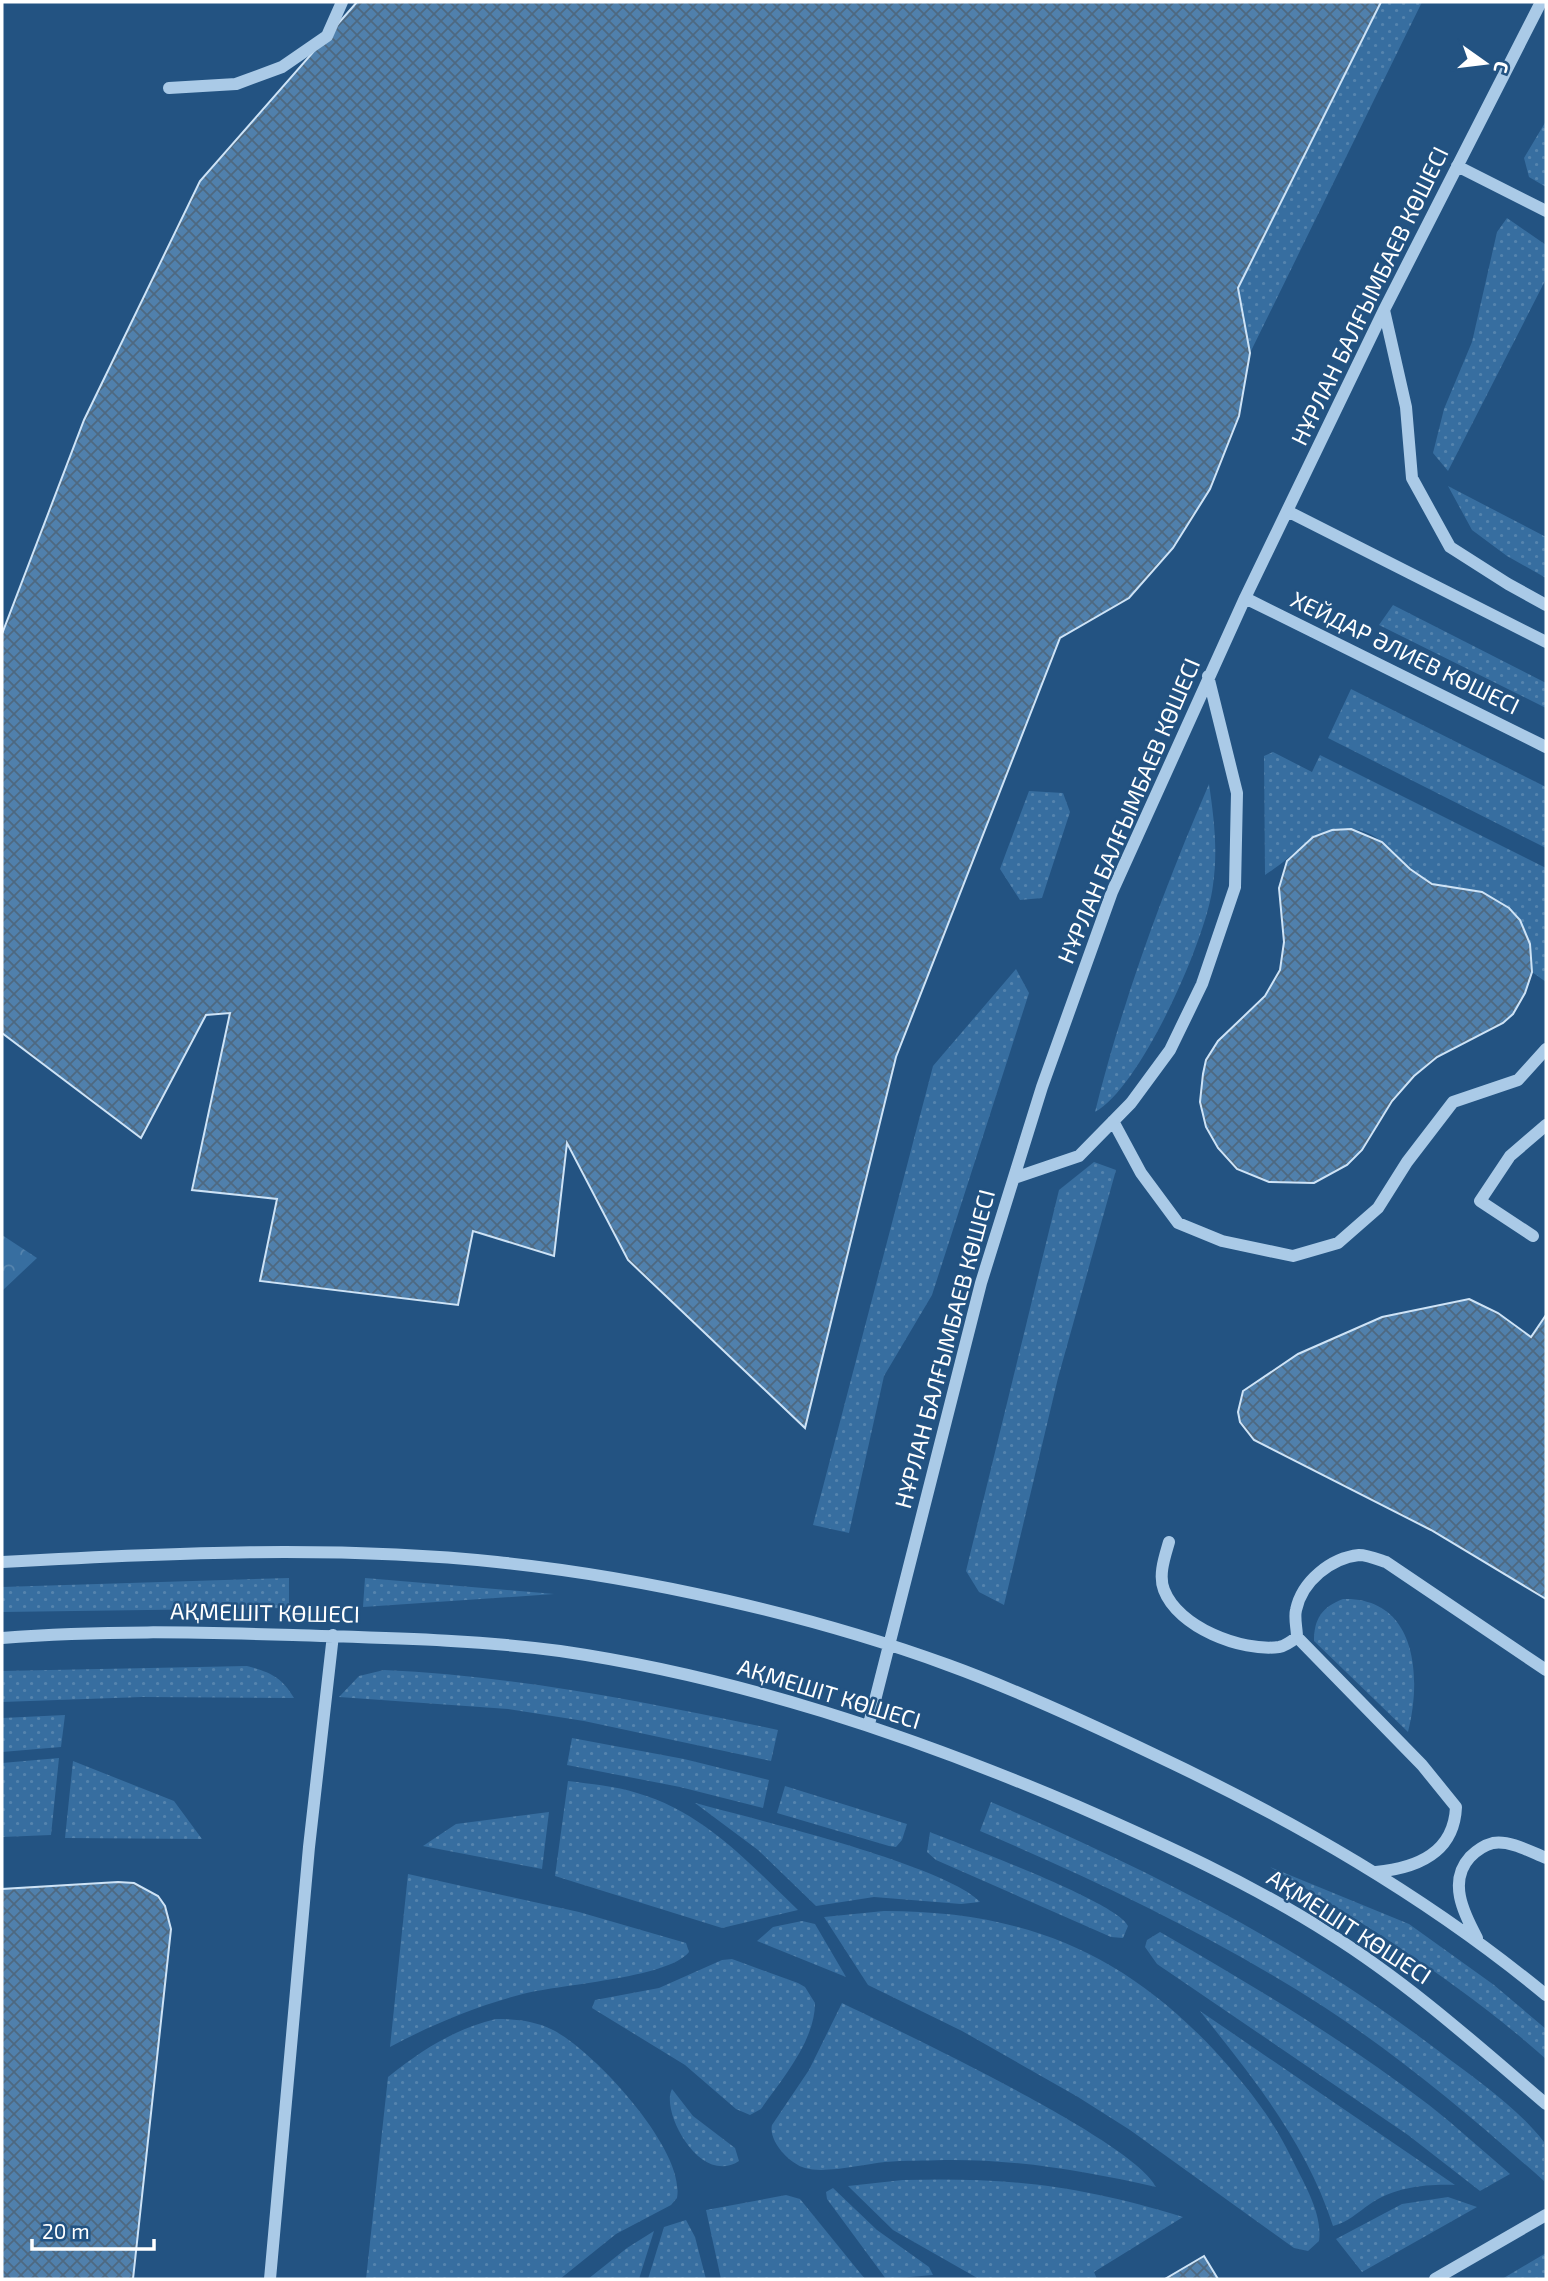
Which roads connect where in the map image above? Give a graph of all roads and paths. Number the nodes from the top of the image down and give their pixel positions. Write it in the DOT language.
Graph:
graph roads {
  1 [pos="342,2"];
  2 [pos="1541,2"];
  3 [pos="169,88"];
  4 [pos="1457,166"];
  5 [pos="1546,211"];
  6 [pos="1384,310"];
  7 [pos="1287,511"];
  8 [pos="1245,598"];
  9 [pos="1546,605"];
  10 [pos="1546,642"];
  11 [pos="1208,676"];
  12 [pos="1546,747"];
  13 [pos="1546,1049"];
  14 [pos="1114,1121"];
  15 [pos="1546,1125"];
  16 [pos="1014,1178"];
  17 [pos="1533,1236"];
  18 [pos="1169,1542"];
  19 [pos="2,1562"];
  20 [pos="333,1635"];
  21 [pos="1297,1637"];
  22 [pos="2,1638"];
  23 [pos="888,1645"];
  24 [pos="1546,1670"];
  25 [pos="869,1724"];
  26 [pos="1546,1858"];
  27 [pos="1376,1871"];
  28 [pos="1479,1941"];
  29 [pos="1546,1995"];
  30 [pos="1546,2104"];
  31 [pos="1546,2215"];
  32 [pos="270,2279"];
  33 [pos="1435,2279"];
  1 -- 3 [label="street"];
  2 -- 4 [label="street, НҰРЛАН БАЛҒЫМБАЕВ КӨШЕСІ"];
  4 -- 5 [label="street"];
  4 -- 6 [label="street, НҰРЛАН БАЛҒЫМБАЕВ КӨШЕСІ"];
  6 -- 7 [label="street, НҰРЛАН БАЛҒЫМБАЕВ КӨШЕСІ"];
  6 -- 9 [label="street"];
  7 -- 8 [label="street, НҰРЛАН БАЛҒЫМБАЕВ КӨШЕСІ"];
  7 -- 10 [label="street"];
  8 -- 11 [label="street, НҰРЛАН БАЛҒЫМБАЕВ КӨШЕСІ"];
  8 -- 12 [label="street, ХЕЙДАР ӘЛИЕВ КӨШЕСІ"];
  11 -- 14 [label="street"];
  11 -- 16 [label="street, НҰРЛАН БАЛҒЫМБАЕВ КӨШЕСІ"];
  13 -- 14 [label="street"];
  14 -- 16 [label="street"];
  15 -- 17 [label="street"];
  16 -- 23 [label="street, НҰРЛАН БАЛҒЫМБАЕВ КӨШЕСІ"];
  18 -- 21 [label="street"];
  19 -- 23 [label="street"];
  20 -- 22 [label="street, АҚМЕШІТ КӨШЕСІ"];
  20 -- 25 [label="street, АҚМЕШІТ КӨШЕСІ"];
  20 -- 32 [label="street"];
  21 -- 24 [label="street"];
  21 -- 27 [label="street"];
  23 -- 25 [label="street, НҰРЛАН БАЛҒЫМБАЕВ КӨШЕСІ"];
  23 -- 27 [label="street"];
  25 -- 30 [label="street, АҚМЕШІТ КӨШЕСІ"];
  26 -- 28 [label="street"];
  27 -- 28 [label="street"];
  28 -- 29 [label="street"];
  31 -- 33 [label="street"];
}
